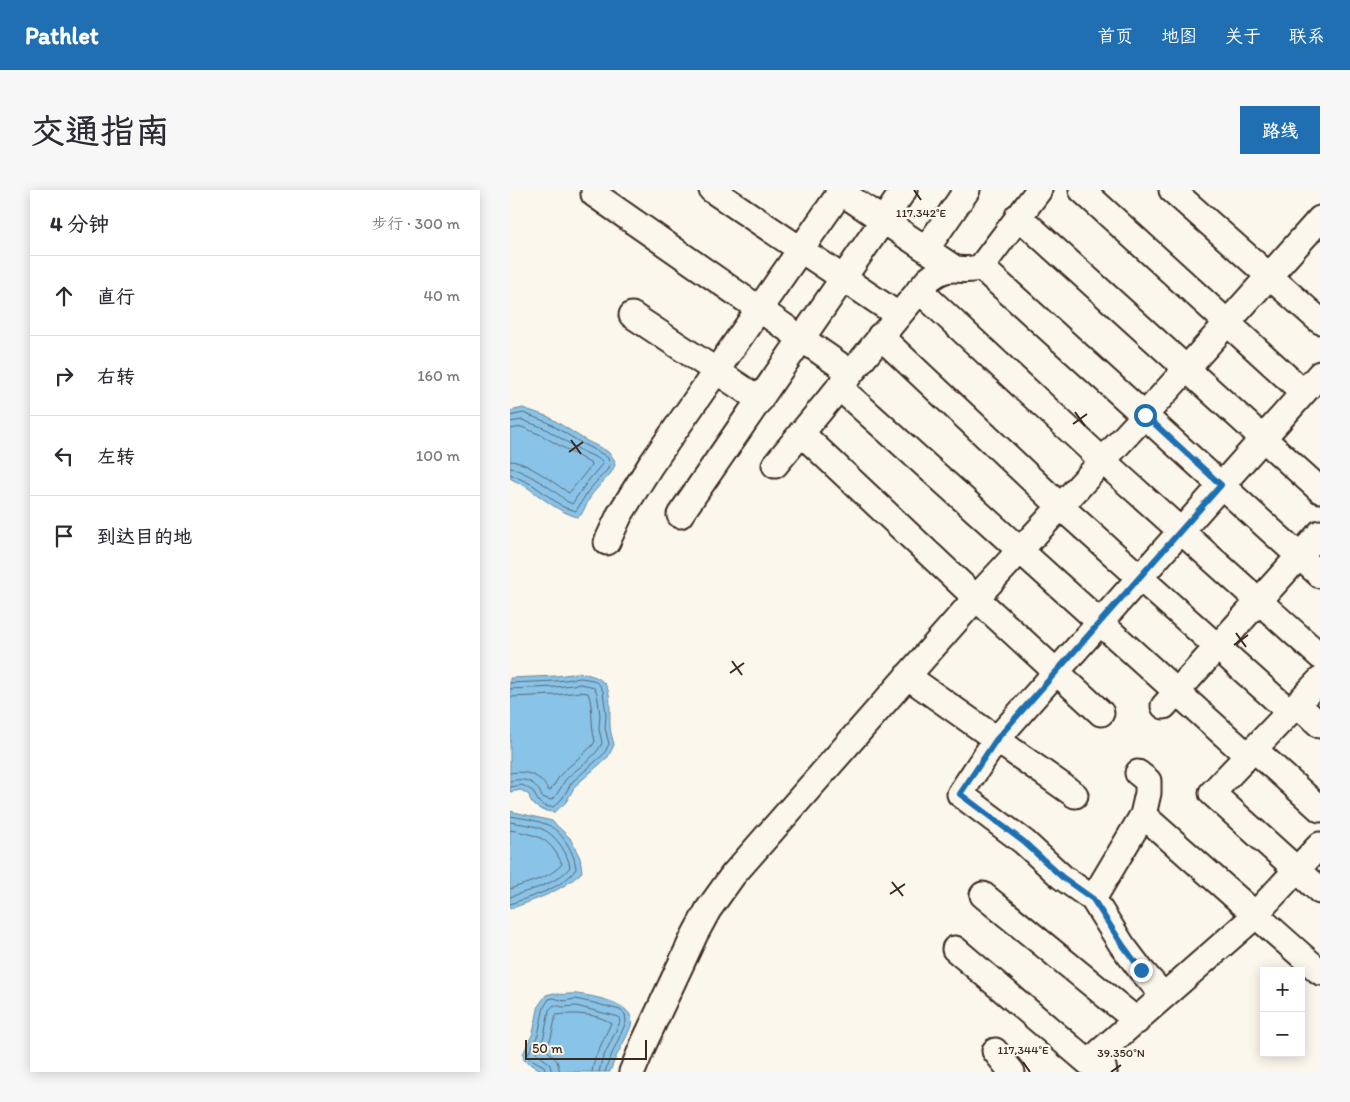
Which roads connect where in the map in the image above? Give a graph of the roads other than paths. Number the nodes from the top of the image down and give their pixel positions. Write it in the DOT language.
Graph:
graph roads {
  1 [pos="712,190"];
  2 [pos="904,190"];
  3 [pos="967,190"];
  4 [pos="1039,190"];
  5 [pos="1082,190"];
  6 [pos="1172,190"];
  7 [pos="841,191"];
  8 [pos="594,192"];
  9 [pos="1018,216"];
  10 [pos="884,220"];
  11 [pos="1316,230"];
  12 [pos="801,249"];
  13 [pos="926,249"];
  14 [pos="981,267"];
  15 [pos="954,268"];
  16 [pos="1269,277"];
  17 [pos="844,278"];
  18 [pos="919,290"];
  19 [pos="760,309"];
  20 [pos="632,315"];
  21 [pos="898,315"];
  22 [pos="1320,320"];
  23 [pos="1226,323"];
  24 [pos="880,336"];
  25 [pos="802,338"];
  26 [pos="1186,369"];
  27 [pos="716,371"];
  28 [pos="845,380"];
  29 [pos="1312,389"];
  30 [pos="760,400"];
  31 [pos="1145,415"];
  32 [pos="801,433"];
  33 [pos="1262,438"];
  34 [pos="1103,461"];
  35 [pos="775,465"];
  36 [pos="1221,485"];
  37 [pos="1320,490"];
  38 [pos="1061,507"];
  39 [pos="680,515"];
  40 [pos="1180,531"];
  41 [pos="1320,533"];
  42 [pos="607,542"];
  43 [pos="1020,552"];
  44 [pos="1299,556"];
  45 [pos="1320,575"];
  46 [pos="1139,577"];
  47 [pos="976,598"];
  48 [pos="1259,601"];
  49 [pos="1099,622"];
  50 [pos="1217,647"];
  51 [pos="1320,656"];
  52 [pos="1056,671"];
  53 [pos="907,676"];
  54 [pos="1320,680"];
  55 [pos="1171,699"];
  56 [pos="1294,708"];
  57 [pos="1101,712"];
  58 [pos="1320,725"];
  59 [pos="996,740"];
  60 [pos="1251,752"];
  61 [pos="1138,773"];
  62 [pos="1075,795"];
  63 [pos="1320,809"];
  64 [pos="1143,816"];
  65 [pos="1320,845"];
  66 [pos="1297,870"];
  67 [pos="1320,891"];
  68 [pos="983,895"];
  69 [pos="1093,899"];
  70 [pos="1256,914"];
  71 [pos="955,949"];
  72 [pos="1320,972"];
  73 [pos="1164,996"];
  74 [pos="1136,1021"];
  75 [pos="995,1051"];
  76 [pos="1093,1065"];
  77 [pos="632,1072"];
  78 [pos="1012,1072"];
  1 -- 12 [label="street"];
  2 -- 10 [label="street"];
  3 -- 13 [label="street"];
  4 -- 9 [label="street"];
  5 -- 23 [label="street"];
  6 -- 16 [label="street"];
  7 -- 10 [label="street"];
  7 -- 12 [label="street"];
  8 -- 19 [label="street"];
  9 -- 14 [label="street"];
  9 -- 26 [label="street"];
  10 -- 13 [label="street"];
  10 -- 17 [label="street"];
  11 -- 16 [label="street"];
  12 -- 17 [label="street"];
  12 -- 19 [label="street"];
  13 -- 15 [label="street"];
  14 -- 15 [label="street"];
  14 -- 31 [label="street"];
  15 -- 18 [label="street"];
  16 -- 22 [label="street"];
  16 -- 23 [label="street"];
  17 -- 21 [label="street"];
  17 -- 25 [label="street"];
  18 -- 21 [label="street"];
  18 -- 34 [label="street"];
  19 -- 25 [label="street"];
  19 -- 27 [label="street"];
  20 -- 27 [label="street"];
  21 -- 24 [label="street"];
  23 -- 26 [label="street"];
  23 -- 29 [label="street"];
  24 -- 28 [label="street"];
  24 -- 38 [label="street"];
  25 -- 28 [label="street"];
  25 -- 30 [label="street"];
  26 -- 31 [label="street"];
  26 -- 33 [label="street"];
  27 -- 30 [label="street"];
  27 -- 42 [label="street"];
  28 -- 32 [label="street"];
  28 -- 43 [label="street"];
  29 -- 33 [label="street"];
  30 -- 39 [label="street"];
  31 -- 34 [label="street"];
  31 -- 36 [label="street"];
  32 -- 35 [label="street"];
  32 -- 47 [label="street"];
  33 -- 36 [label="street"];
  33 -- 37 [label="street"];
  34 -- 38 [label="street"];
  34 -- 40 [label="street"];
  36 -- 40 [label="street"];
  36 -- 44 [label="street"];
  38 -- 43 [label="street"];
  38 -- 46 [label="street"];
  40 -- 46 [label="street"];
  40 -- 48 [label="street"];
  41 -- 44 [label="street"];
  43 -- 47 [label="street"];
  43 -- 49 [label="street"];
  44 -- 45 [label="street"];
  44 -- 48 [label="street"];
  46 -- 49 [label="street"];
  46 -- 50 [label="street"];
  47 -- 52 [label="street"];
  47 -- 53 [label="street"];
  48 -- 50 [label="street"];
  48 -- 51 [label="street"];
  49 -- 52 [label="street"];
  49 -- 55 [label="street"];
  50 -- 55 [label="street"];
  50 -- 56 [label="street"];
  52 -- 57 [label="street"];
  52 -- 59 [label="street"];
  53 -- 59 [label="street"];
  53 -- 77 [label="street"];
  54 -- 56 [label="street"];
  55 -- 60 [label="street"];
  56 -- 58 [label="street"];
  56 -- 60 [label="street"];
  59 -- 62 [label="street"];
  59 -- 69 [label="street"];
  60 -- 63 [label="street"];
  60 -- 66 [label="street"];
  61 -- 64 [label="street"];
  64 -- 69 [label="street"];
  64 -- 70 [label="street"];
  65 -- 66 [label="street"];
  66 -- 67 [label="street"];
  66 -- 70 [label="street"];
  68 -- 74 [label="street"];
  69 -- 73 [label="street"];
  70 -- 72 [label="street"];
  70 -- 73 [label="street"];
  71 -- 76 [label="street"];
  73 -- 74 [label="street"];
  74 -- 76 [label="street"];
  75 -- 78 [label="street"];
}
